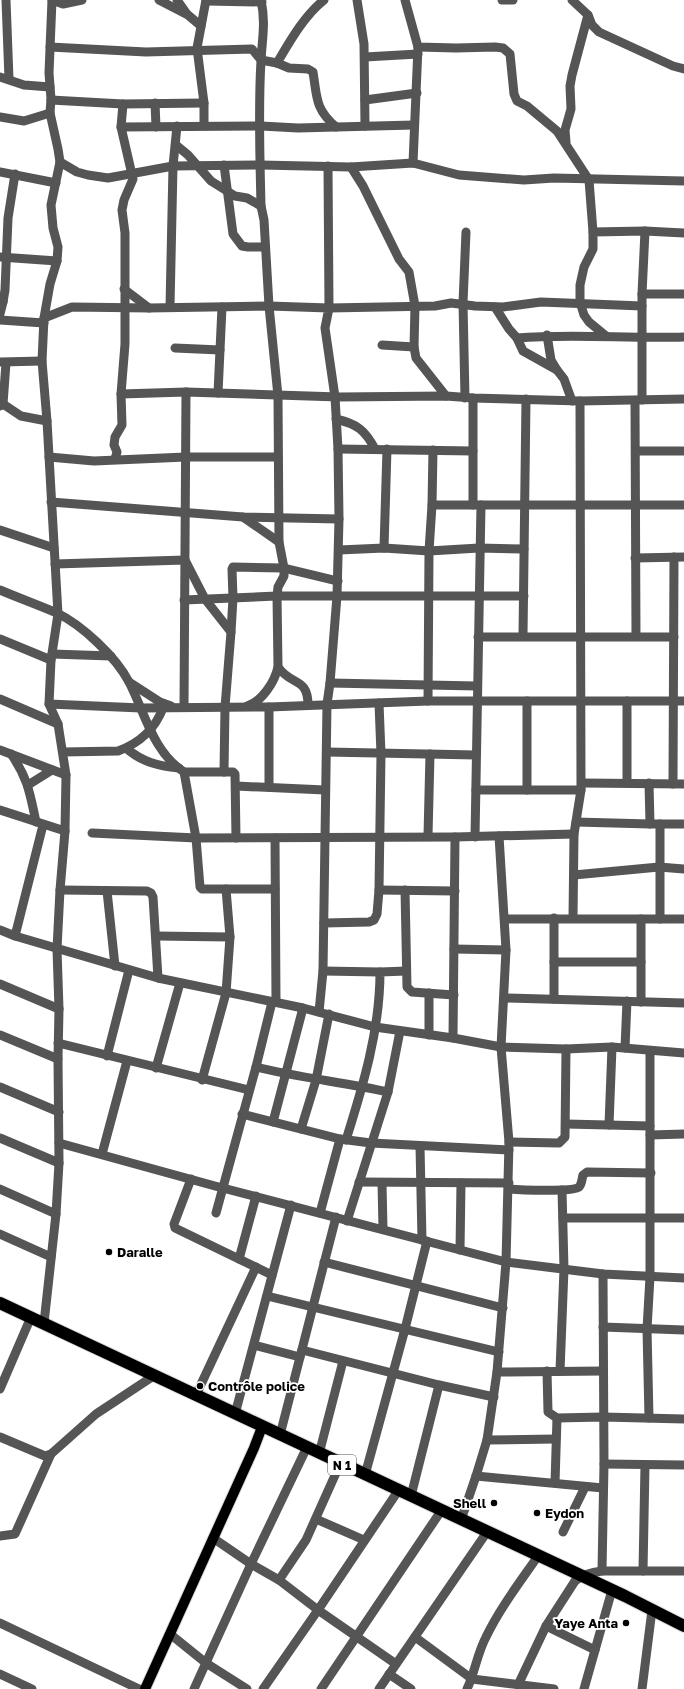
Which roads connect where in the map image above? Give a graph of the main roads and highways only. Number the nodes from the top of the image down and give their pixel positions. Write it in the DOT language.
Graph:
graph roads {
  1 [pos="0,1303"];
  2 [pos="262,1427"];
  3 [pos="684,1626"];
  4 [pos="145,1689"];
  1 -- 2 [label="highway, N 1"];
  2 -- 3 [label="highway, N 1"];
  2 -- 4 [label="main road"];
}
